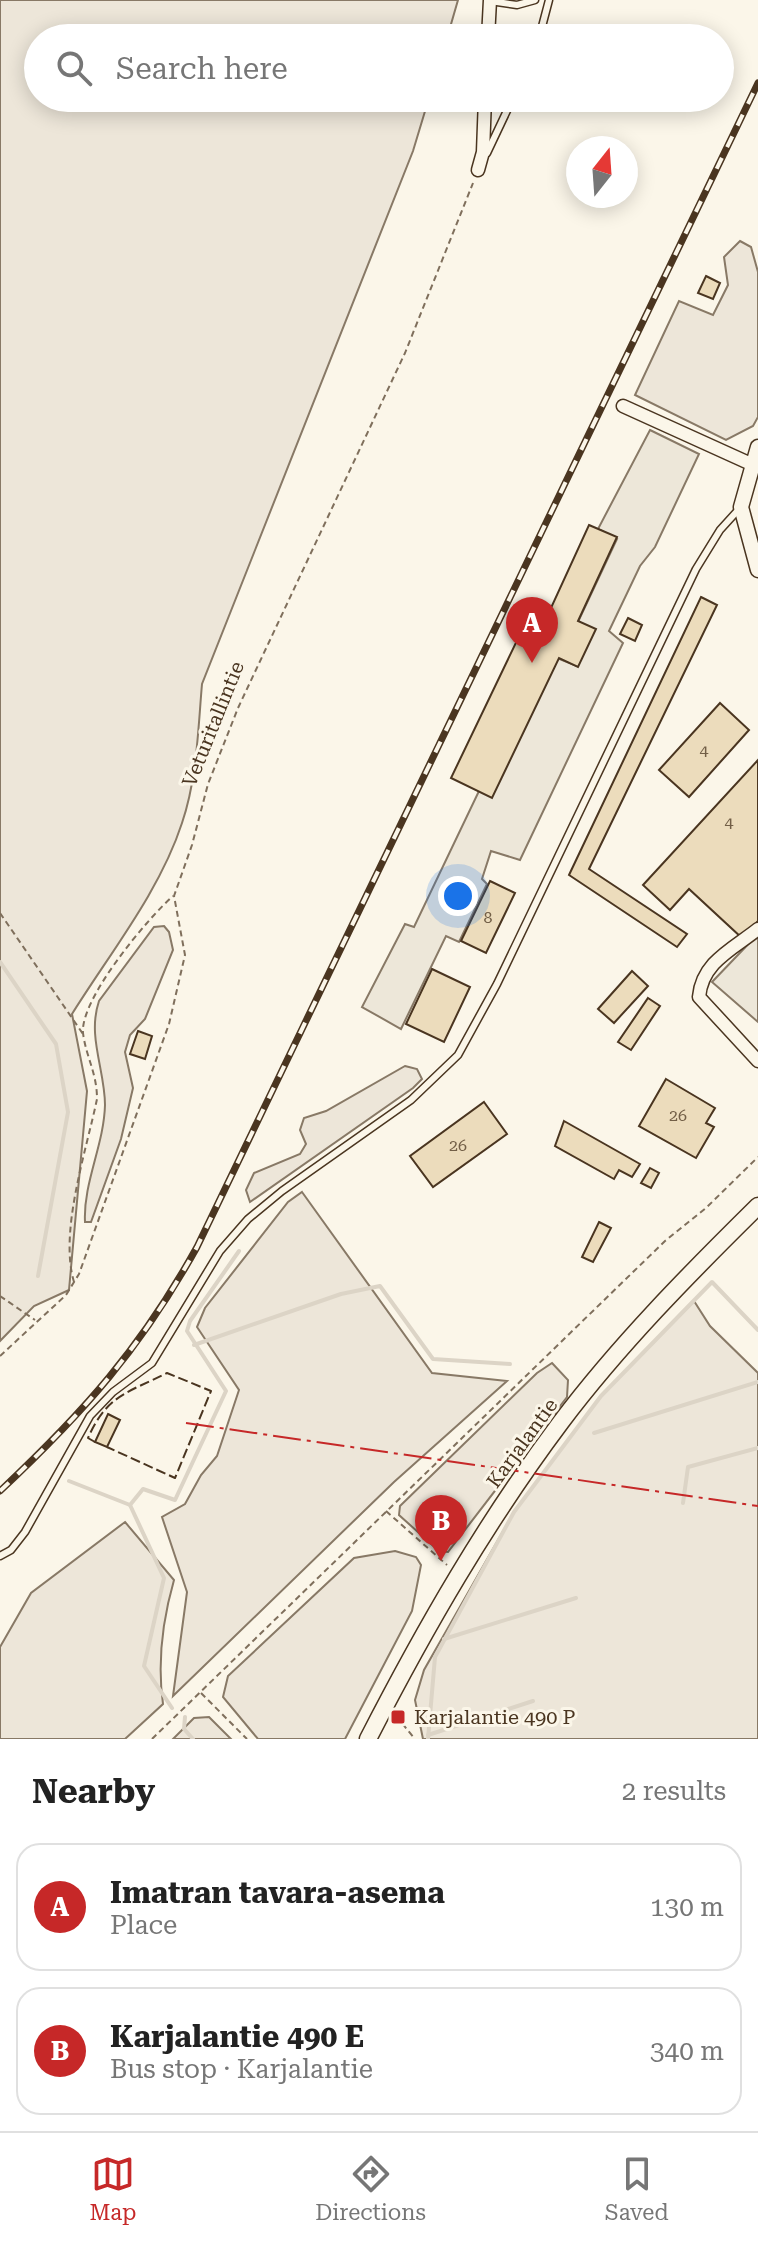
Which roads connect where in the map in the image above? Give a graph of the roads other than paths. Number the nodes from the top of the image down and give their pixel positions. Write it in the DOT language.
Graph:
graph roads {
  1 [pos="490,0"];
  2 [pos="535,0"];
  3 [pos="549,0"];
  4 [pos="489,24"];
  5 [pos="543,24"];
  6 [pos="484,112"];
  7 [pos="506,112"];
  8 [pos="478,170"];
  9 [pos="623,406"];
  10 [pos="758,447"];
  11 [pos="751,464"];
  12 [pos="741,507"];
  13 [pos="758,570"];
  14 [pos="758,929"];
  15 [pos="758,1061"];
  16 [pos="758,1206"];
  17 [pos="0,1556"];
  18 [pos="368,1739"];
  1 -- 2 [label="lane"];
  1 -- 4 [label="street"];
  3 -- 5 [label="lane"];
  6 -- 8 [label="street"];
  7 -- 8 [label="lane"];
  9 -- 11 [label="street"];
  10 -- 11 [label="street"];
  11 -- 12 [label="street"];
  12 -- 13 [label="street"];
  12 -- 17 [label="lane"];
  14 -- 15 [label="street"];
  16 -- 18 [label="main road, Karjalantie"];
}
